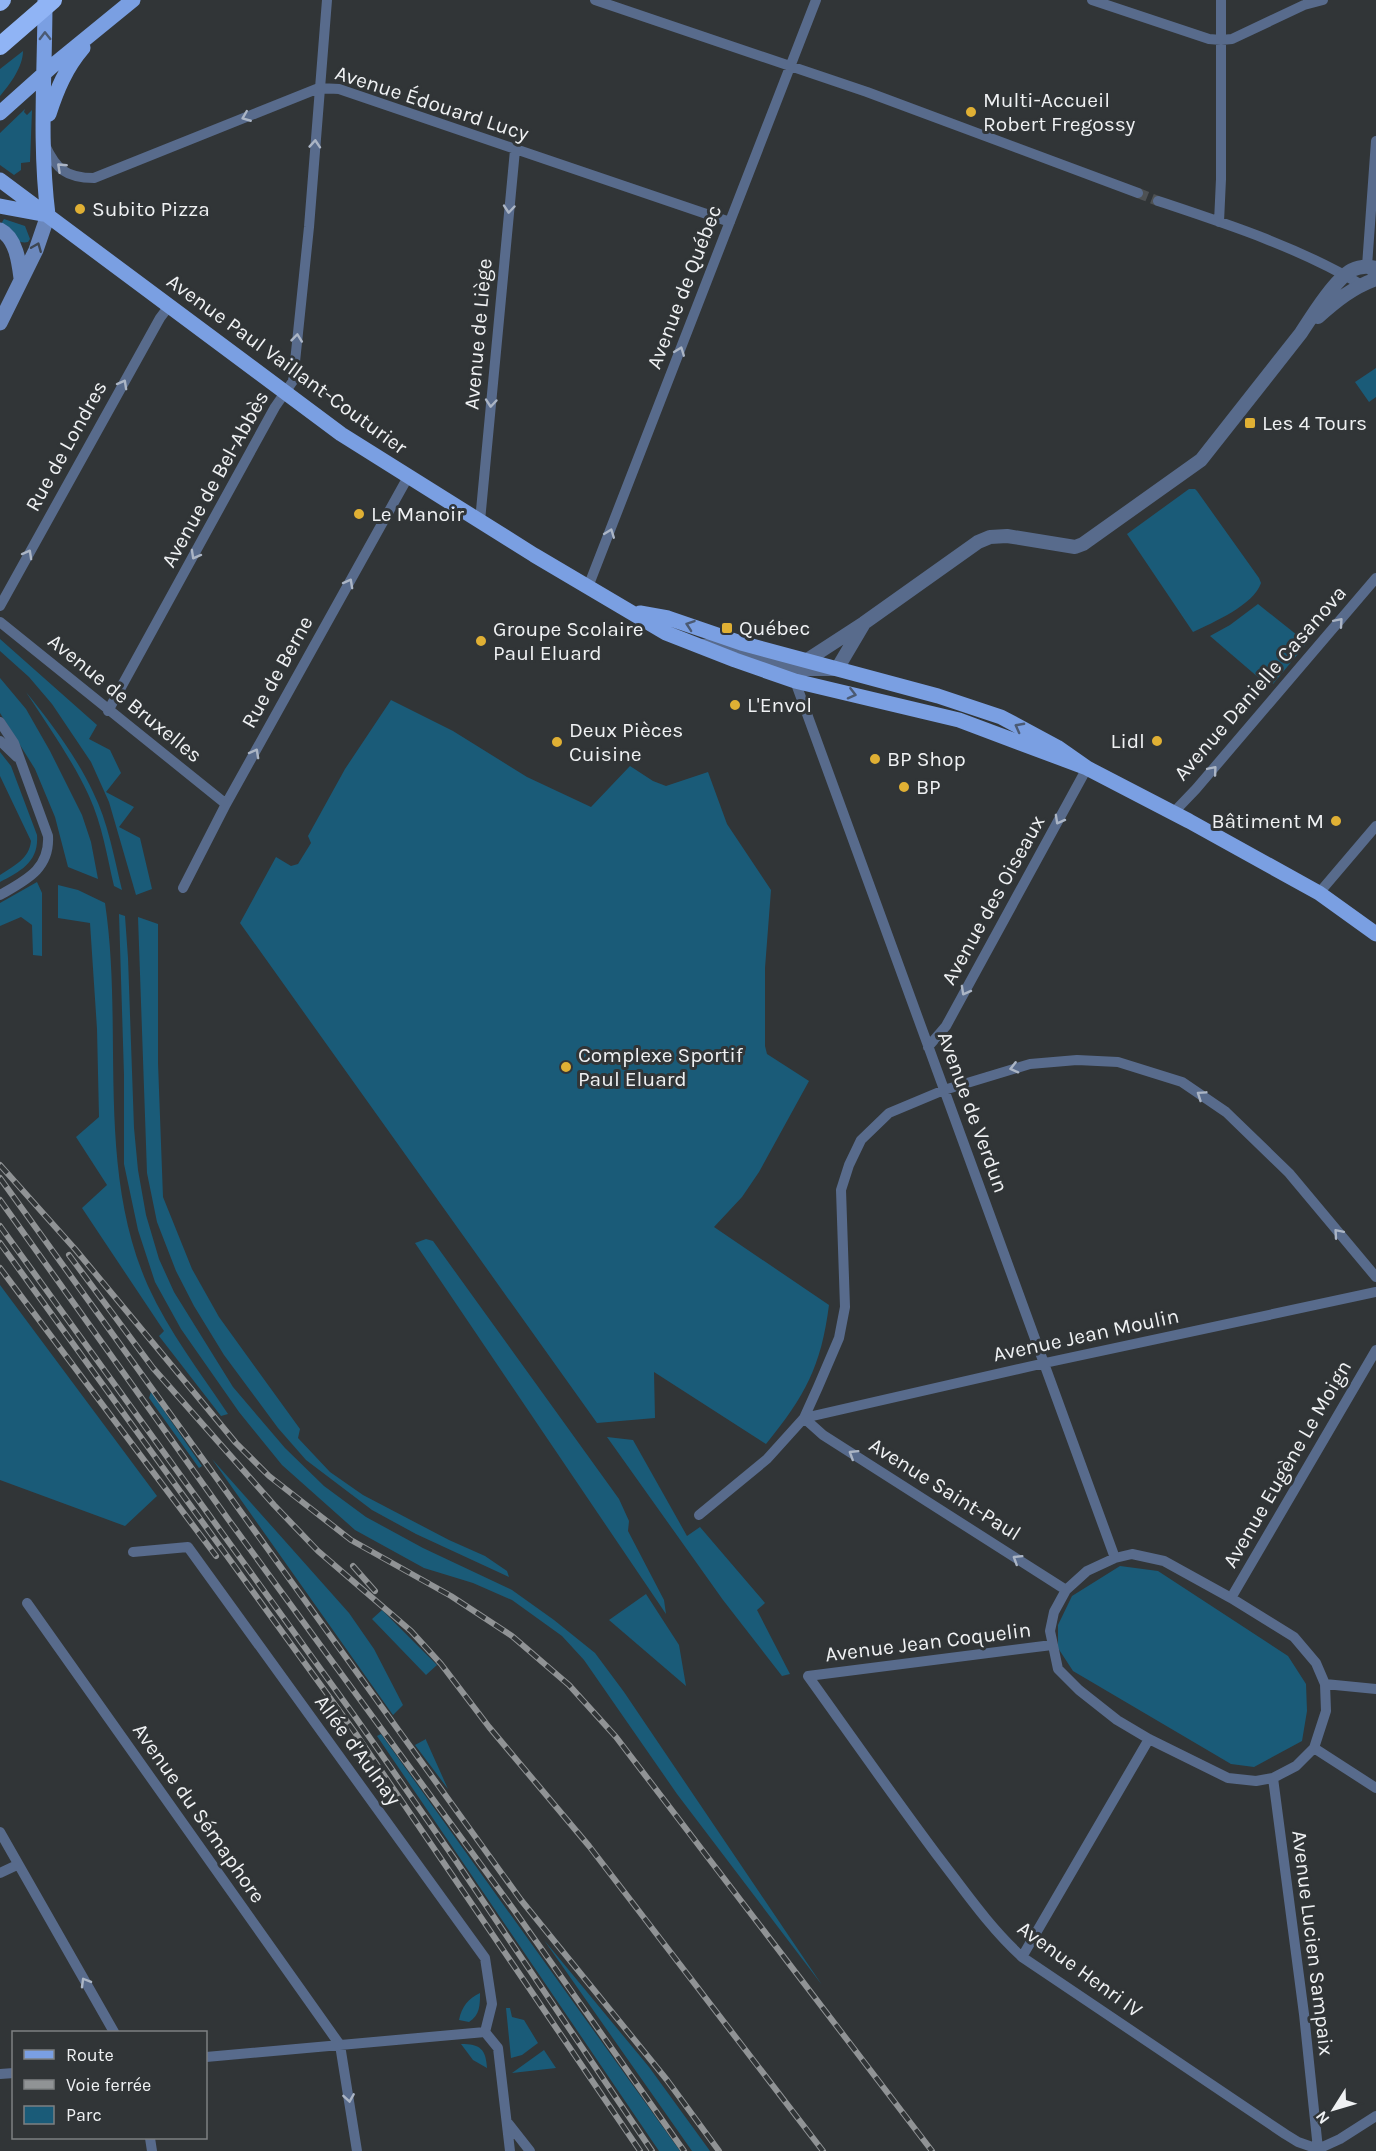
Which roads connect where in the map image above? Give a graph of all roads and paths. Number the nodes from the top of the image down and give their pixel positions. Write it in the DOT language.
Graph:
graph roads {
  1 [pos="45,0"];
  2 [pos="53,0"];
  3 [pos="133,0"];
  4 [pos="327,0"];
  5 [pos="595,0"];
  6 [pos="816,0"];
  7 [pos="1092,0"];
  8 [pos="1221,0"];
  9 [pos="1323,0"];
  10 [pos="99,28"];
  11 [pos="1221,40"];
  12 [pos="0,46"];
  13 [pos="791,66"];
  14 [pos="45,72"];
  15 [pos="319,88"];
  16 [pos="0,113"];
  17 [pos="42,137"];
  18 [pos="1376,141"];
  19 [pos="515,150"];
  20 [pos="0,180"];
  21 [pos="1138,193"];
  22 [pos="1158,201"];
  23 [pos="0,206"];
  24 [pos="48,215"];
  25 [pos="730,222"];
  26 [pos="1219,222"];
  27 [pos="0,230"];
  28 [pos="1374,273"];
  29 [pos="1345,275"];
  30 [pos="21,278"];
  31 [pos="1360,284"];
  32 [pos="169,306"];
  33 [pos="0,323"];
  34 [pos="1301,333"];
  35 [pos="285,394"];
  36 [pos="408,477"];
  37 [pos="480,521"];
  38 [pos="1376,578"];
  39 [pos="588,587"];
  40 [pos="0,606"];
  41 [pos="631,612"];
  42 [pos="0,622"];
  43 [pos="864,623"];
  44 [pos="837,669"];
  45 [pos="801,670"];
  46 [pos="108,711"];
  47 [pos="0,722"];
  48 [pos="0,741"];
  49 [pos="21,762"];
  50 [pos="1087,768"];
  51 [pos="226,804"];
  52 [pos="1173,813"];
  53 [pos="1376,826"];
  54 [pos="183,888"];
  55 [pos="1319,893"];
  56 [pos="0,895"];
  57 [pos="1376,934"];
  58 [pos="928,1047"];
  59 [pos="944,1090"];
  60 [pos="1376,1277"];
  61 [pos="1376,1292"];
  62 [pos="1376,1350"];
  63 [pos="1045,1363"];
  64 [pos="804,1418"];
  65 [pos="699,1515"];
  66 [pos="133,1552"];
  67 [pos="1115,1558"];
  68 [pos="1066,1590"];
  69 [pos="1231,1598"];
  70 [pos="27,1603"];
  71 [pos="1052,1645"];
  72 [pos="808,1676"];
  73 [pos="1325,1684"];
  74 [pos="1376,1689"];
  75 [pos="1149,1739"];
  76 [pos="1314,1748"];
  77 [pos="1273,1778"];
  78 [pos="1376,1788"];
  79 [pos="0,1832"];
  80 [pos="17,1865"];
  81 [pos="0,1873"];
  82 [pos="1022,1957"];
  83 [pos="113,2031"];
  84 [pos="485,2032"];
  85 [pos="340,2045"];
  86 [pos="207,2057"];
  87 [pos="1376,2116"];
  88 [pos="508,2122"];
  89 [pos="1318,2149"];
  90 [pos="357,2151"];
  91 [pos="510,2151"];
  92 [pos="530,2151"];
  14 -- 1 [label="main road, one-way"];
  2 -- 12 [label="highway, bridge"];
  3 -- 10 [label="main road"];
  4 -- 15 [label="street, Avenue de Bel-Abbès"];
  5 -- 13 [label="street"];
  6 -- 13 [label="street, Avenue de Québec"];
  7 -- 11 [label="street"];
  8 -- 11 [label="street"];
  9 -- 11 [label="street"];
  10 -- 14 [label="main road"];
  10 -- 17 [label="main road"];
  11 -- 26 [label="street"];
  13 -- 21 [label="street"];
  13 -- 25 [label="street, Avenue de Québec"];
  14 -- 16 [label="main road"];
  14 -- 17 [label="main road"];
  15 -- 17 [label="street, Avenue Édouard Lucy, one-way"];
  15 -- 19 [label="street, Avenue Édouard Lucy"];
  35 -- 15 [label="street, Avenue de Bel-Abbès, one-way"];
  17 -- 24 [label="main road"];
  18 -- 28 [label="street"];
  19 -- 25 [label="street, Avenue Édouard Lucy"];
  19 -- 37 [label="street, Avenue de Liège, one-way"];
  20 -- 24 [label="main road, Avenue Paul Vaillant-Couturier"];
  22 -- 26 [label="street"];
  23 -- 24 [label="main road, Avenue Paul Vaillant-Couturier"];
  30 -- 24 [label="main road, one-way"];
  24 -- 32 [label="main road, Avenue Paul Vaillant-Couturier"];
  39 -- 25 [label="street, Avenue de Québec, one-way"];
  26 -- 29 [label="street"];
  27 -- 30 [label="main road"];
  28 -- 29 [label="street"];
  28 -- 31 [label="street"];
  29 -- 31 [label="street"];
  29 -- 34 [label="street"];
  30 -- 33 [label="main road"];
  31 -- 34 [label="street"];
  32 -- 35 [label="main road, Avenue Paul Vaillant-Couturier"];
  40 -- 32 [label="street, Rue de Londres, one-way"];
  34 -- 43 [label="street"];
  35 -- 36 [label="main road, Avenue Paul Vaillant-Couturier"];
  35 -- 46 [label="street, Avenue de Bel-Abbès, one-way"];
  36 -- 37 [label="main road, Avenue Paul Vaillant-Couturier"];
  51 -- 36 [label="street, Rue de Berne, one-way"];
  37 -- 39 [label="main road, Avenue Paul Vaillant-Couturier"];
  52 -- 38 [label="street, Avenue Danielle Casanova, one-way"];
  39 -- 41 [label="main road, Avenue Paul Vaillant-Couturier"];
  45 -- 41 [label="main road, Avenue Paul Vaillant-Couturier, one-way"];
  41 -- 45 [label="main road, Avenue Paul Vaillant-Couturier"];
  42 -- 46 [label="street, Avenue de Bruxelles"];
  43 -- 44 [label="street"];
  43 -- 45 [label="street"];
  44 -- 45 [label="main road, Avenue Paul Vaillant-Couturier"];
  50 -- 44 [label="main road, Avenue Paul Vaillant-Couturier, one-way"];
  45 -- 50 [label="main road, Avenue Paul Vaillant-Couturier, one-way"];
  45 -- 58 [label="street, Avenue de Verdun"];
  46 -- 51 [label="street, Avenue de Bruxelles"];
  47 -- 49 [label="street"];
  48 -- 49 [label="street"];
  49 -- 56 [label="street"];
  50 -- 52 [label="main road, Avenue Paul Vaillant-Couturier"];
  50 -- 58 [label="street, Avenue des Oiseaux, one-way"];
  51 -- 54 [label="street, Rue de Berne"];
  52 -- 55 [label="main road, Avenue Paul Vaillant-Couturier"];
  53 -- 55 [label="street"];
  55 -- 57 [label="main road, Avenue Paul Vaillant-Couturier"];
  58 -- 59 [label="street, Avenue de Verdun"];
  60 -- 59 [label="street, one-way"];
  59 -- 63 [label="street, Avenue de Verdun"];
  59 -- 64 [label="street"];
  61 -- 63 [label="street, Avenue Jean Moulin"];
  62 -- 69 [label="street, Avenue Eugène Le Moign"];
  63 -- 64 [label="street, Avenue Jean Moulin"];
  63 -- 67 [label="street, Avenue de Verdun"];
  64 -- 65 [label="street"];
  68 -- 64 [label="street, Avenue Saint-Paul, one-way"];
  66 -- 84 [label="street, Allée d'Aulnay"];
  67 -- 68 [label="street"];
  67 -- 69 [label="street"];
  68 -- 71 [label="street"];
  69 -- 73 [label="street"];
  70 -- 85 [label="street, Avenue du Sémaphore"];
  71 -- 72 [label="street, Avenue Jean Coquelin"];
  71 -- 75 [label="street"];
  72 -- 82 [label="street, Avenue Henri IV"];
  73 -- 74 [label="street"];
  73 -- 76 [label="street"];
  75 -- 77 [label="street"];
  75 -- 82 [label="street"];
  76 -- 77 [label="street"];
  76 -- 78 [label="street"];
  77 -- 89 [label="street, Avenue Lucien Sampaix"];
  79 -- 80 [label="street"];
  80 -- 81 [label="street"];
  83 -- 80 [label="street, one-way"];
  82 -- 89 [label="street, Avenue Henri IV"];
  84 -- 85 [label="street"];
  84 -- 88 [label="street"];
  85 -- 86 [label="street"];
  85 -- 90 [label="street, one-way"];
  87 -- 89 [label="street"];
  88 -- 91 [label="street"];
  88 -- 92 [label="street"];
}
